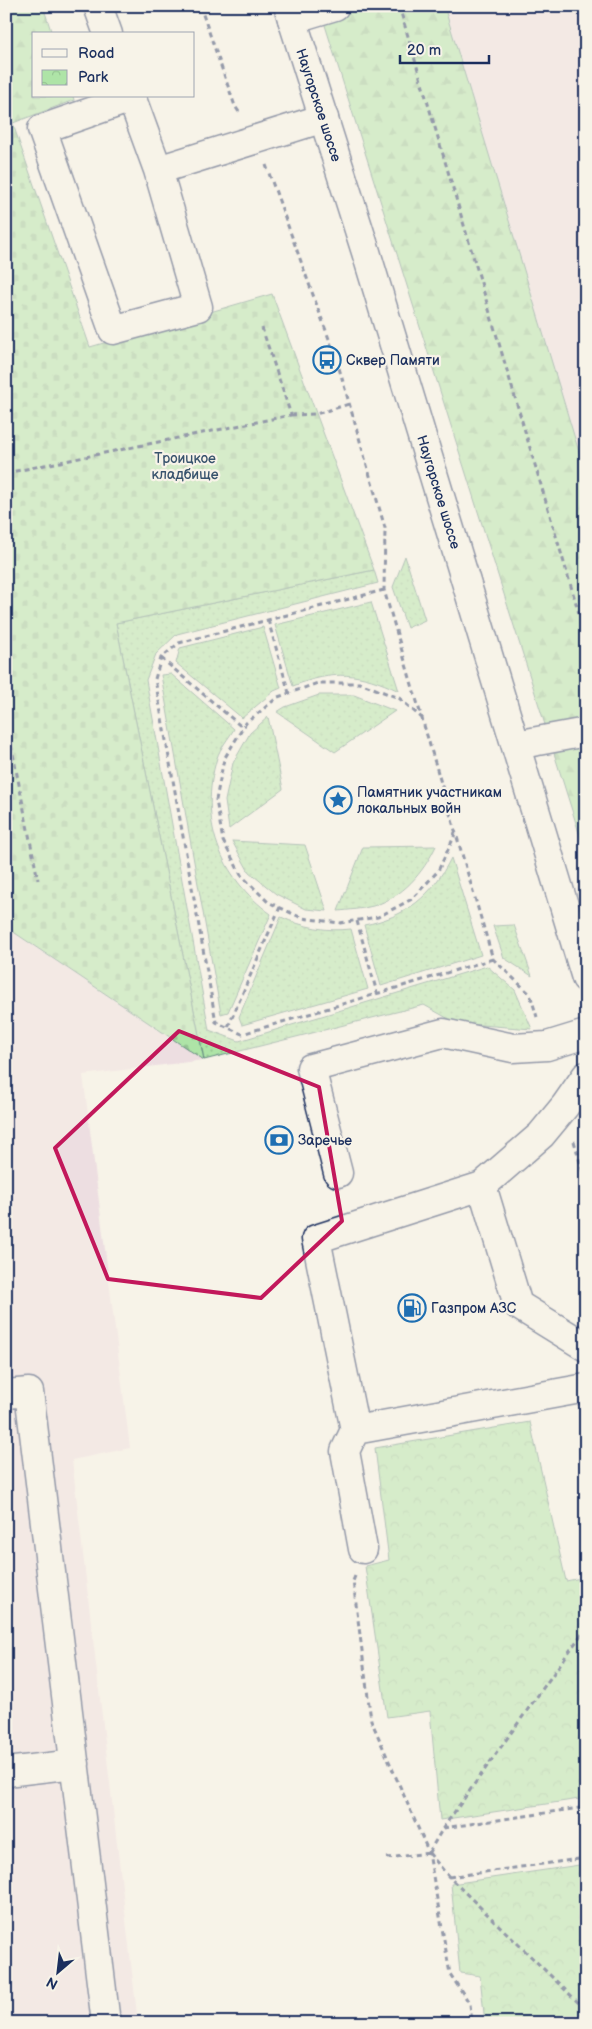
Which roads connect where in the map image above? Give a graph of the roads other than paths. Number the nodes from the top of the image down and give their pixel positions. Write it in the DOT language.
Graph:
graph roads {
  1 [pos="98,6"];
  2 [pos="335,6"];
  3 [pos="290,13"];
  4 [pos="107,32"];
  5 [pos="128,98"];
  6 [pos="131,98"];
  7 [pos="324,118"];
  8 [pos="158,170"];
  9 [pos="586,732"];
  10 [pos="516,745"];
  11 [pos="586,978"];
  12 [pos="586,1034"];
  13 [pos="586,1076"];
  14 [pos="338,1173"];
  15 [pos="482,1186"];
  16 [pos="586,1347"];
  17 [pos="586,1388"];
  18 [pos="6,1394"];
  19 [pos="355,1430"];
  20 [pos="363,1549"];
  21 [pos="75,1764"];
  22 [pos="6,1772"];
  23 [pos="106,2023"];
  1 -- 4 [label="main road"];
  2 -- 3 [label="main road"];
  3 -- 7 [label="main road, Наугорское шоссе"];
  5 -- 8 [label="main road"];
  6 -- 8 [label="main road"];
  7 -- 8 [label="main road"];
  7 -- 10 [label="main road, Наугорское шоссе"];
  9 -- 10 [label="main road"];
  10 -- 11 [label="main road, Наугорское шоссе"];
  12 -- 14 [label="main road"];
  13 -- 15 [label="main road"];
  15 -- 16 [label="main road"];
  15 -- 19 [label="main road"];
  17 -- 19 [label="main road"];
  18 -- 21 [label="main road"];
  19 -- 20 [label="main road"];
  21 -- 22 [label="main road"];
  21 -- 23 [label="main road"];
}
